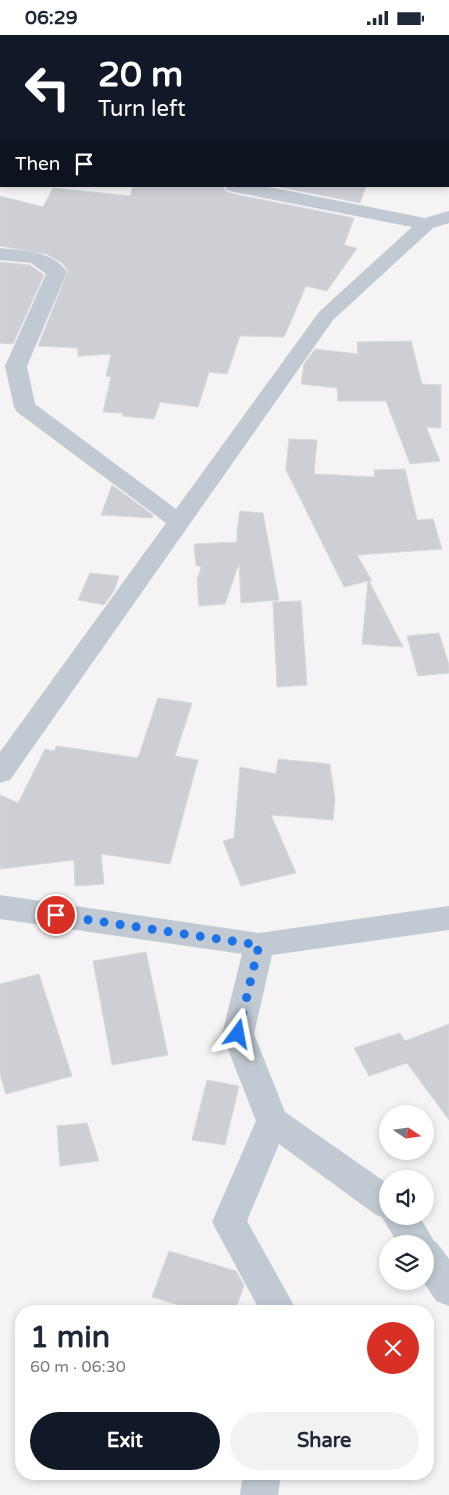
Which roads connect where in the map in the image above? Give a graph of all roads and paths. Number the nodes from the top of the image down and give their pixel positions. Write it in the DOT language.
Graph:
graph roads {
  1 [pos="245,187"];
  2 [pos="291,191"];
  3 [pos="449,217"];
  4 [pos="426,224"];
  5 [pos="0,254"];
  6 [pos="20,384"];
  7 [pos="0,401"];
  8 [pos="179,522"];
  9 [pos="0,773"];
  10 [pos="0,907"];
  11 [pos="449,917"];
  12 [pos="259,945"];
  13 [pos="272,1121"];
  14 [pos="379,1198"];
  15 [pos="434,1267"];
  16 [pos="449,1289"];
  17 [pos="276,1305"];
  18 [pos="261,1480"];
  19 [pos="259,1495"];
  1 -- 2 [label="street"];
  2 -- 4 [label="street"];
  3 -- 4 [label="street"];
  4 -- 8 [label="street"];
  5 -- 6 [label="street"];
  6 -- 7 [label="street"];
  6 -- 8 [label="street"];
  8 -- 9 [label="street"];
  10 -- 12 [label="street"];
  11 -- 12 [label="street"];
  12 -- 13 [label="street"];
  13 -- 14 [label="street"];
  13 -- 17 [label="street"];
  15 -- 16 [label="street"];
  18 -- 19 [label="street"];
}
